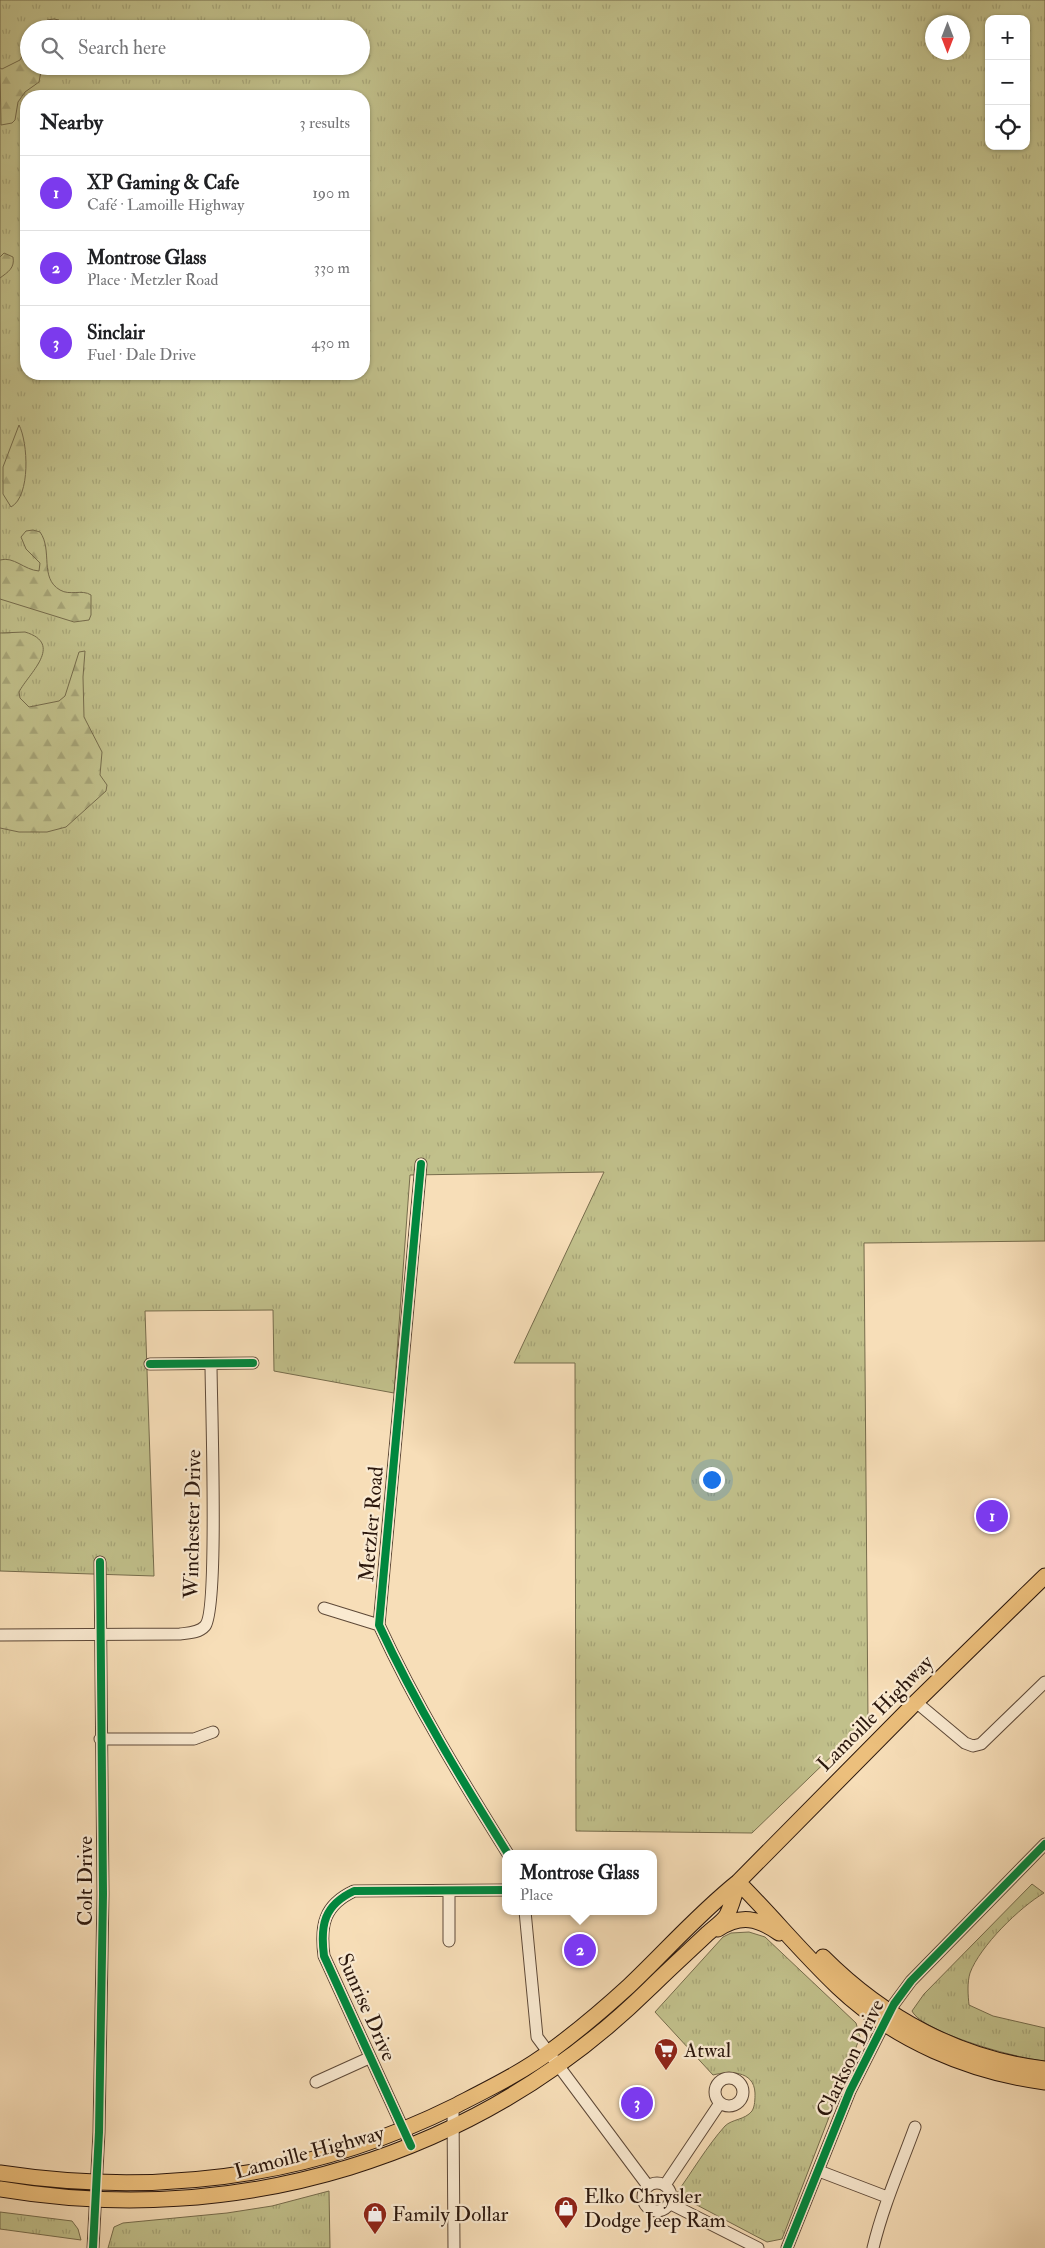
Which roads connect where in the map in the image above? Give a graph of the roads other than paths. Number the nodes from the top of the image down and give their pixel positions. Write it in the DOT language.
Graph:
graph roads {
  1 [pos="421,1164"];
  2 [pos="253,1363"];
  3 [pos="150,1364"];
  4 [pos="211,1364"];
  5 [pos="100,1562"];
  6 [pos="1045,1576"];
  7 [pos="324,1608"];
  8 [pos="379,1625"];
  9 [pos="0,1634"];
  10 [pos="100,1634"];
  11 [pos="1045,1682"];
  12 [pos="916,1702"];
  13 [pos="213,1732"];
  14 [pos="100,1739"];
  15 [pos="1045,1844"];
  16 [pos="505,1850"];
  17 [pos="741,1880"];
  18 [pos="502,1890"];
  19 [pos="449,1891"];
  20 [pos="525,1915"];
  21 [pos="449,1941"];
  22 [pos="815,1963"];
  23 [pos="674,1964"];
  24 [pos="887,2018"];
  25 [pos="550,2052"];
  26 [pos="369,2058"];
  27 [pos="559,2064"];
  28 [pos="1045,2069"];
  29 [pos="316,2082"];
  30 [pos="1045,2082"];
  31 [pos="720,2103"];
  32 [pos="453,2107"];
  33 [pos="453,2127"];
  34 [pos="915,2127"];
  35 [pos="403,2130"];
  36 [pos="411,2146"];
  37 [pos="818,2171"];
  38 [pos="0,2172"];
  39 [pos="96,2183"];
  40 [pos="648,2186"];
  41 [pos="665,2186"];
  42 [pos="0,2190"];
  43 [pos="887,2197"];
  44 [pos="96,2200"];
  45 [pos="669,2204"];
  46 [pos="93,2248"];
  47 [pos="454,2248"];
  48 [pos="758,2248"];
  49 [pos="787,2248"];
  50 [pos="872,2248"];
  1 -- 8 [label="street, Metzler Road"];
  2 -- 4 [label="street"];
  3 -- 4 [label="street"];
  4 -- 10 [label="street, Winchester Drive"];
  5 -- 10 [label="street, Colt Drive"];
  6 -- 12 [label="main road, Lamoille Highway"];
  7 -- 8 [label="street"];
  8 -- 16 [label="street"];
  9 -- 10 [label="street, Winchester Drive"];
  10 -- 14 [label="street, Colt Drive"];
  11 -- 12 [label="street"];
  12 -- 17 [label="main road, Lamoille Highway"];
  13 -- 14 [label="street"];
  14 -- 39 [label="street, Colt Drive"];
  15 -- 24 [label="street, Clarkson Drive"];
  17 -- 22 [label="main road"];
  17 -- 23 [label="main road, Lamoille Highway"];
  17 -- 24 [label="main road"];
  17 -- 25 [label="main road, Lamoille Highway"];
  18 -- 19 [label="street, Sunrise Drive"];
  19 -- 21 [label="street"];
  19 -- 26 [label="street, Sunrise Drive"];
  20 -- 25 [label="street"];
  22 -- 23 [label="main road"];
  22 -- 24 [label="main road"];
  23 -- 27 [label="main road, Lamoille Highway"];
  24 -- 28 [label="main road"];
  24 -- 30 [label="main road"];
  24 -- 37 [label="street, Clarkson Drive"];
  25 -- 27 [label="street"];
  25 -- 32 [label="main road, Lamoille Highway"];
  26 -- 29 [label="street"];
  26 -- 35 [label="street, Sunrise Drive"];
  27 -- 33 [label="main road, Lamoille Highway"];
  27 -- 40 [label="street"];
  31 -- 41 [label="street"];
  32 -- 33 [label="street"];
  32 -- 35 [label="main road, Lamoille Highway"];
  33 -- 36 [label="main road, Lamoille Highway"];
  33 -- 47 [label="street"];
  34 -- 43 [label="street"];
  35 -- 36 [label="street, Sunrise Drive"];
  35 -- 39 [label="main road, Lamoille Highway"];
  36 -- 44 [label="main road, Lamoille Highway"];
  37 -- 43 [label="street"];
  37 -- 49 [label="street, Clarkson Drive"];
  38 -- 39 [label="main road, Lamoille Highway"];
  39 -- 44 [label="street, Colt Drive"];
  40 -- 41 [label="street"];
  40 -- 45 [label="street"];
  41 -- 45 [label="street"];
  42 -- 44 [label="main road, Lamoille Highway"];
  43 -- 50 [label="street"];
  44 -- 46 [label="street, Colt Drive"];
  45 -- 48 [label="street"];
}
